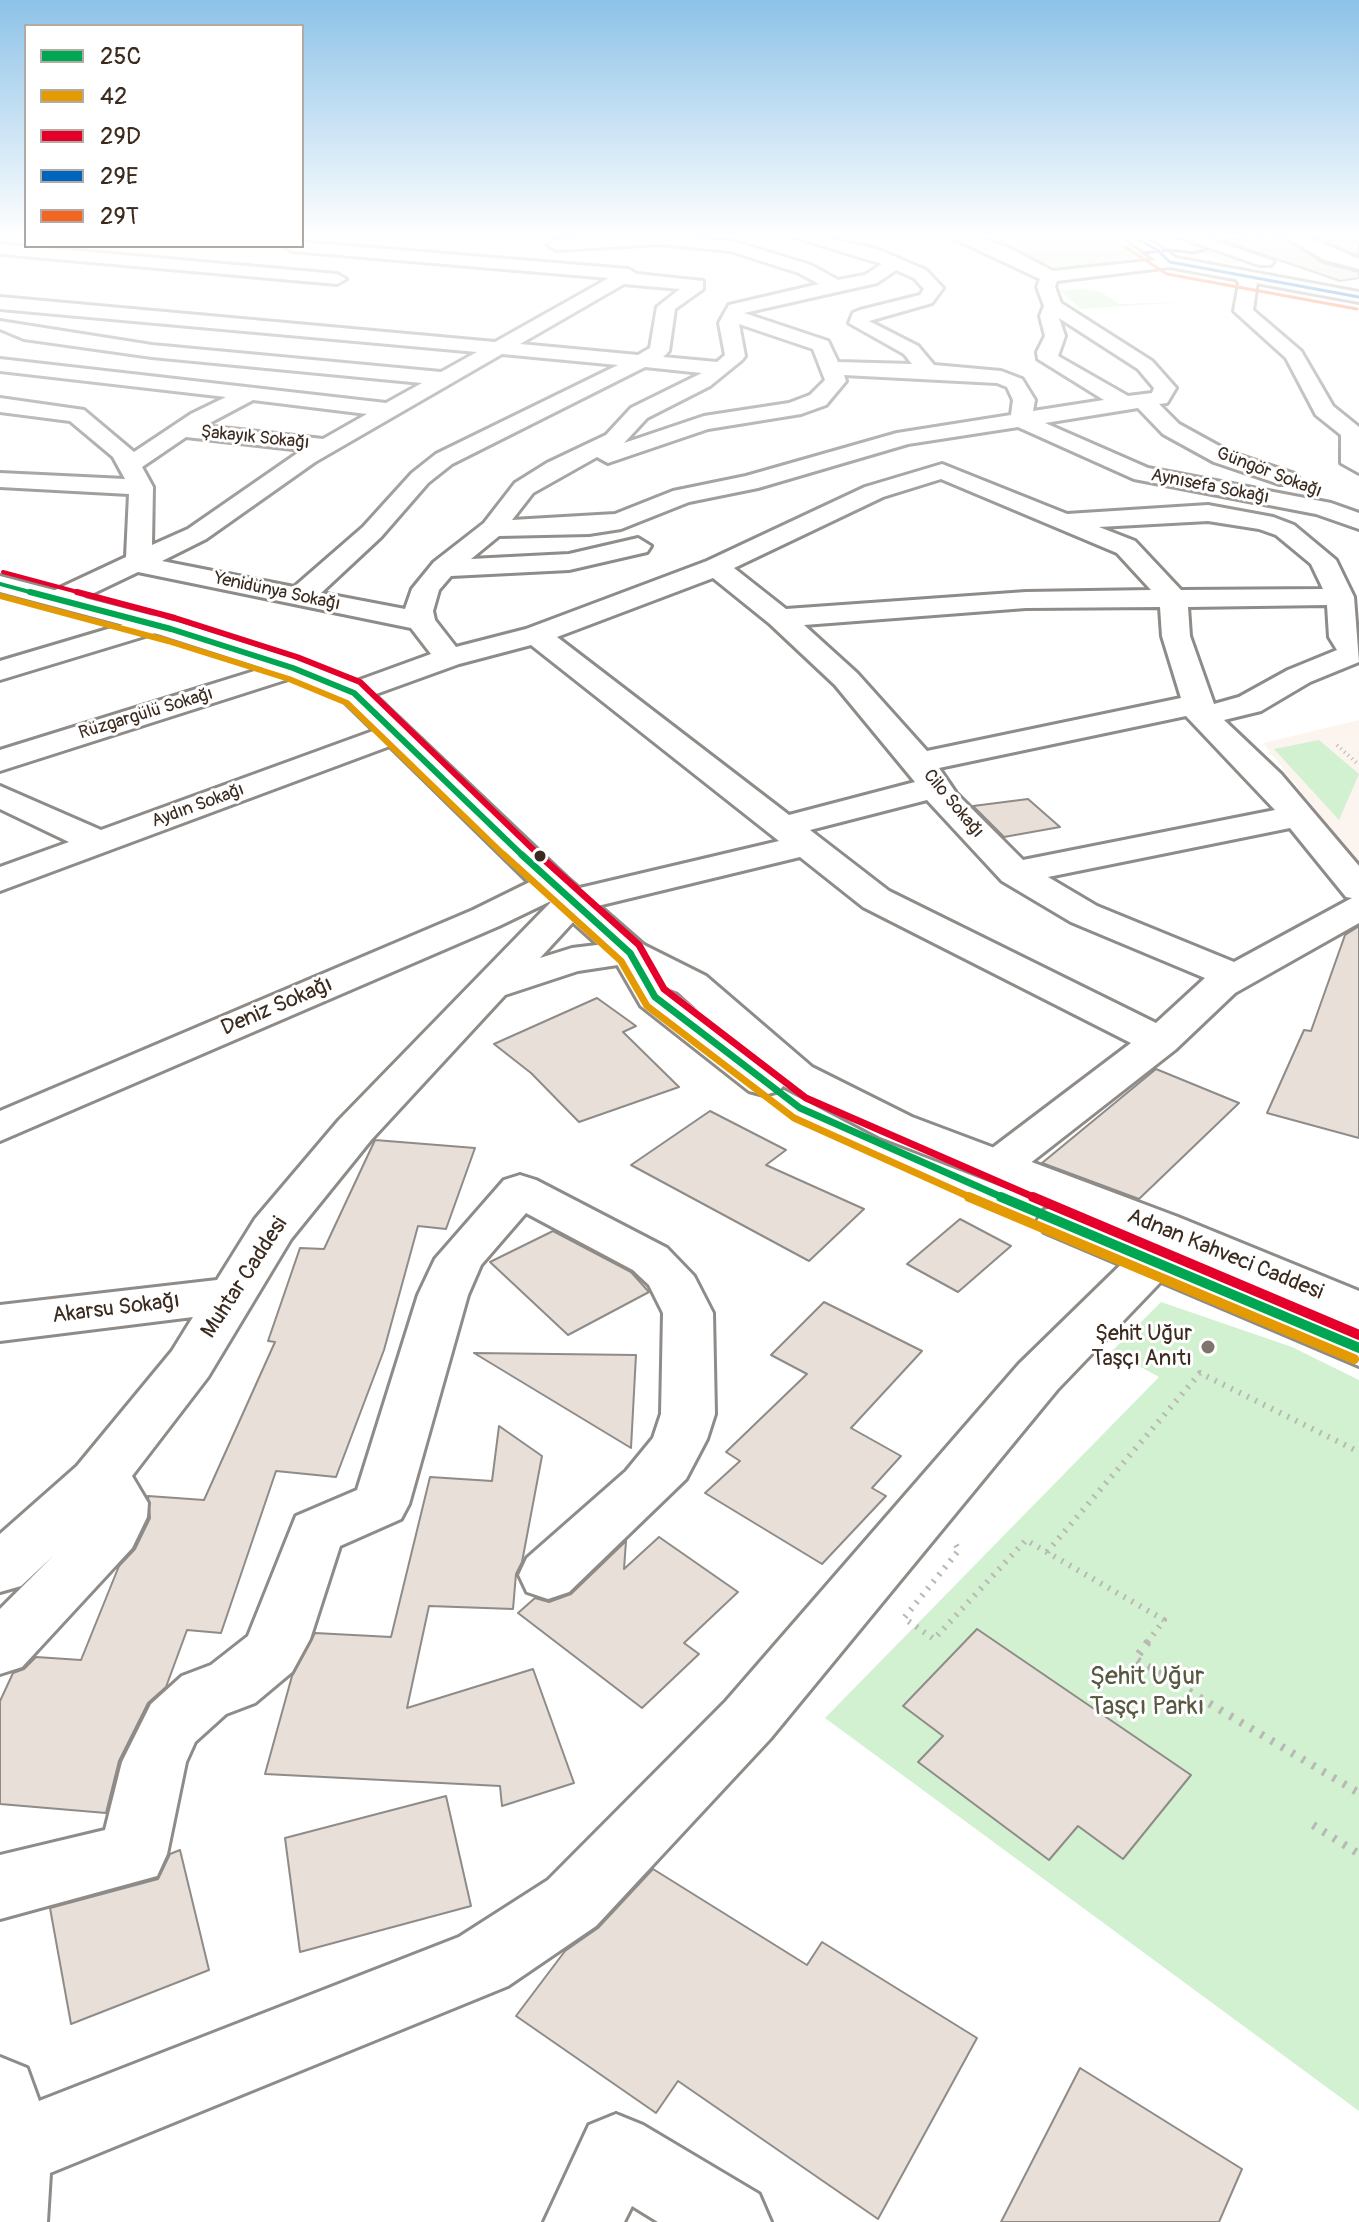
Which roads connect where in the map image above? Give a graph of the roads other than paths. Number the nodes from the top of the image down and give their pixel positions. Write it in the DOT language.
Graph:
graph roads {
  1 [pos="72,340"];
  2 [pos="493,340"];
  3 [pos="524,340"];
  4 [pos="662,340"];
  5 [pos="732,340"];
  6 [pos="805,340"];
  7 [pos="891,340"];
  8 [pos="1053,340"];
  9 [pos="1113,340"];
  10 [pos="1276,340"];
  11 [pos="1287,340"];
  12 [pos="152,351"];
  13 [pos="642,361"];
  14 [pos="0,365"];
  15 [pos="304,365"];
  16 [pos="832,368"];
  17 [pos="722,369"];
  18 [pos="928,371"];
  19 [pos="100,376"];
  20 [pos="447,379"];
  21 [pos="252,393"];
  22 [pos="1134,402"];
  23 [pos="0,405"];
  24 [pos="392,410"];
  25 [pos="1021,420"];
  26 [pos="1359,425"];
  27 [pos="182,430"];
  28 [pos="328,446"];
  29 [pos="129,465"];
  30 [pos="1359,466"];
  31 [pos="555,468"];
  32 [pos="0,480"];
  33 [pos="141,487"];
  34 [pos="1359,512"];
  35 [pos="1063,521"];
  36 [pos="1359,521"];
  37 [pos="493,528"];
  38 [pos="638,546"];
  39 [pos="136,562"];
  40 [pos="716,567"];
  41 [pos="443,568"];
  42 [pos="4,587"];
  43 [pos="301,596"];
  44 [pos="1340,597"];
  45 [pos="61,598"];
  46 [pos="1174,599"];
  47 [pos="780,618"];
  48 [pos="421,621"];
  49 [pos="155,624"];
  50 [pos="536,635"];
  51 [pos="449,658"];
  52 [pos="293,668"];
  53 [pos="0,671"];
  54 [pos="354,693"];
  55 [pos="1200,710"];
  56 [pos="395,733"];
  57 [pos="0,761"];
  58 [pos="927,775"];
  59 [pos="0,796"];
  60 [pos="1298,816"];
  61 [pos="794,836"];
  62 [pos="99,843"];
  63 [pos="1015,873"];
  64 [pos="0,880"];
  65 [pos="1359,889"];
  66 [pos="563,893"];
  67 [pos="1359,908"];
  68 [pos="630,953"];
  69 [pos="1235,976"];
  70 [pos="492,987"];
  71 [pos="1160,1041"];
  72 [pos="0,1127"];
  73 [pos="999,1165"];
  74 [pos="1155,1259"];
  75 [pos="232,1295"];
  76 [pos="1359,1311"];
  77 [pos="0,1323"];
  78 [pos="1359,1348"];
  79 [pos="97,1481"];
  80 [pos="0,1569"];
  81 [pos="548,1575"];
  82 [pos="0,1649"];
  83 [pos="0,1887"];
  84 [pos="7,2156"];
  85 [pos="584,2222"];
  86 [pos="731,2222"];
  1 -- 12 [label="street"];
  2 -- 20 [label="street"];
  3 -- 13 [label="street"];
  4 -- 13 [label="street"];
  5 -- 17 [label="street"];
  6 -- 16 [label="street"];
  7 -- 18 [label="street"];
  8 -- 22 [label="street, Güngör Sokağı"];
  9 -- 22 [label="street"];
  10 -- 30 [label="street"];
  11 -- 26 [label="street"];
  12 -- 15 [label="street"];
  12 -- 19 [label="street"];
  13 -- 17 [label="street"];
  13 -- 43 [label="street"];
  14 -- 19 [label="street"];
  15 -- 20 [label="street"];
  15 -- 21 [label="street"];
  16 -- 18 [label="street"];
  16 -- 31 [label="street"];
  17 -- 31 [label="street"];
  18 -- 25 [label="street"];
  19 -- 21 [label="street"];
  20 -- 24 [label="street"];
  21 -- 24 [label="street"];
  21 -- 27 [label="street"];
  22 -- 25 [label="street"];
  22 -- 34 [label="street, Güngör Sokağı"];
  23 -- 29 [label="street"];
  24 -- 28 [label="street"];
  25 -- 36 [label="street, Aynısefa Sokağı"];
  25 -- 37 [label="street"];
  27 -- 28 [label="street, Şakayık Sokağı"];
  27 -- 29 [label="street"];
  28 -- 39 [label="street"];
  29 -- 33 [label="street"];
  31 -- 37 [label="street"];
  32 -- 33 [label="street"];
  33 -- 39 [label="street"];
  35 -- 40 [label="street"];
  35 -- 44 [label="street"];
  35 -- 46 [label="street"];
  37 -- 41 [label="street"];
  38 -- 41 [label="street"];
  39 -- 43 [label="street, Yenidünya Sokağı"];
  39 -- 45 [label="street"];
  40 -- 47 [label="street, Cilo Sokağı"];
  40 -- 50 [label="street"];
  41 -- 48 [label="street"];
  42 -- 45 [label="street, Adnan Kahveci Caddesi"];
  43 -- 48 [label="street, Yenidünya Sokağı"];
  44 -- 46 [label="street"];
  44 -- 55 [label="street, Deniz Sokağı"];
  45 -- 49 [label="street, Adnan Kahveci Caddesi"];
  46 -- 47 [label="street"];
  46 -- 55 [label="street"];
  47 -- 58 [label="street, Cilo Sokağı"];
  48 -- 51 [label="street"];
  49 -- 52 [label="street, Adnan Kahveci Caddesi"];
  49 -- 53 [label="street"];
  50 -- 51 [label="street"];
  50 -- 61 [label="street"];
  51 -- 54 [label="street"];
  52 -- 54 [label="street, Adnan Kahveci Caddesi"];
  52 -- 57 [label="street, Rüzgargülü Sokağı"];
  54 -- 56 [label="street, Adnan Kahveci Caddesi"];
  55 -- 58 [label="street, Deniz Sokağı"];
  55 -- 60 [label="street"];
  56 -- 62 [label="street, Aydın Sokağı"];
  56 -- 66 [label="street, Adnan Kahveci Caddesi"];
  58 -- 61 [label="street, Deniz Sokağı"];
  58 -- 63 [label="street, Cilo Sokağı"];
  59 -- 62 [label="street"];
  60 -- 63 [label="street"];
  60 -- 65 [label="street"];
  61 -- 66 [label="street, Deniz Sokağı"];
  61 -- 71 [label="street"];
  62 -- 64 [label="street, Aydın Sokağı"];
  63 -- 69 [label="street, Cilo Sokağı"];
  66 -- 68 [label="street, Adnan Kahveci Caddesi"];
  66 -- 70 [label="street, Muhtar Caddesi"];
  66 -- 72 [label="street, Deniz Sokağı"];
  67 -- 69 [label="street"];
  68 -- 70 [label="street, Muhtar Caddesi"];
  68 -- 73 [label="street, Adnan Kahveci Caddesi"];
  68 -- 74 [label="street, Adnan Kahveci Caddesi"];
  69 -- 71 [label="street"];
  70 -- 75 [label="street, Muhtar Caddesi"];
  71 -- 73 [label="street"];
  73 -- 76 [label="street, Adnan Kahveci Caddesi"];
  74 -- 78 [label="street, Adnan Kahveci Caddesi"];
  74 -- 84 [label="street"];
  75 -- 77 [label="street, Akarsu Sokağı"];
  75 -- 79 [label="street, Muhtar Caddesi"];
  79 -- 80 [label="street, Muhtar Caddesi"];
  79 -- 82 [label="street"];
  81 -- 83 [label="street"];
  85 -- 86 [label="street"];
}
